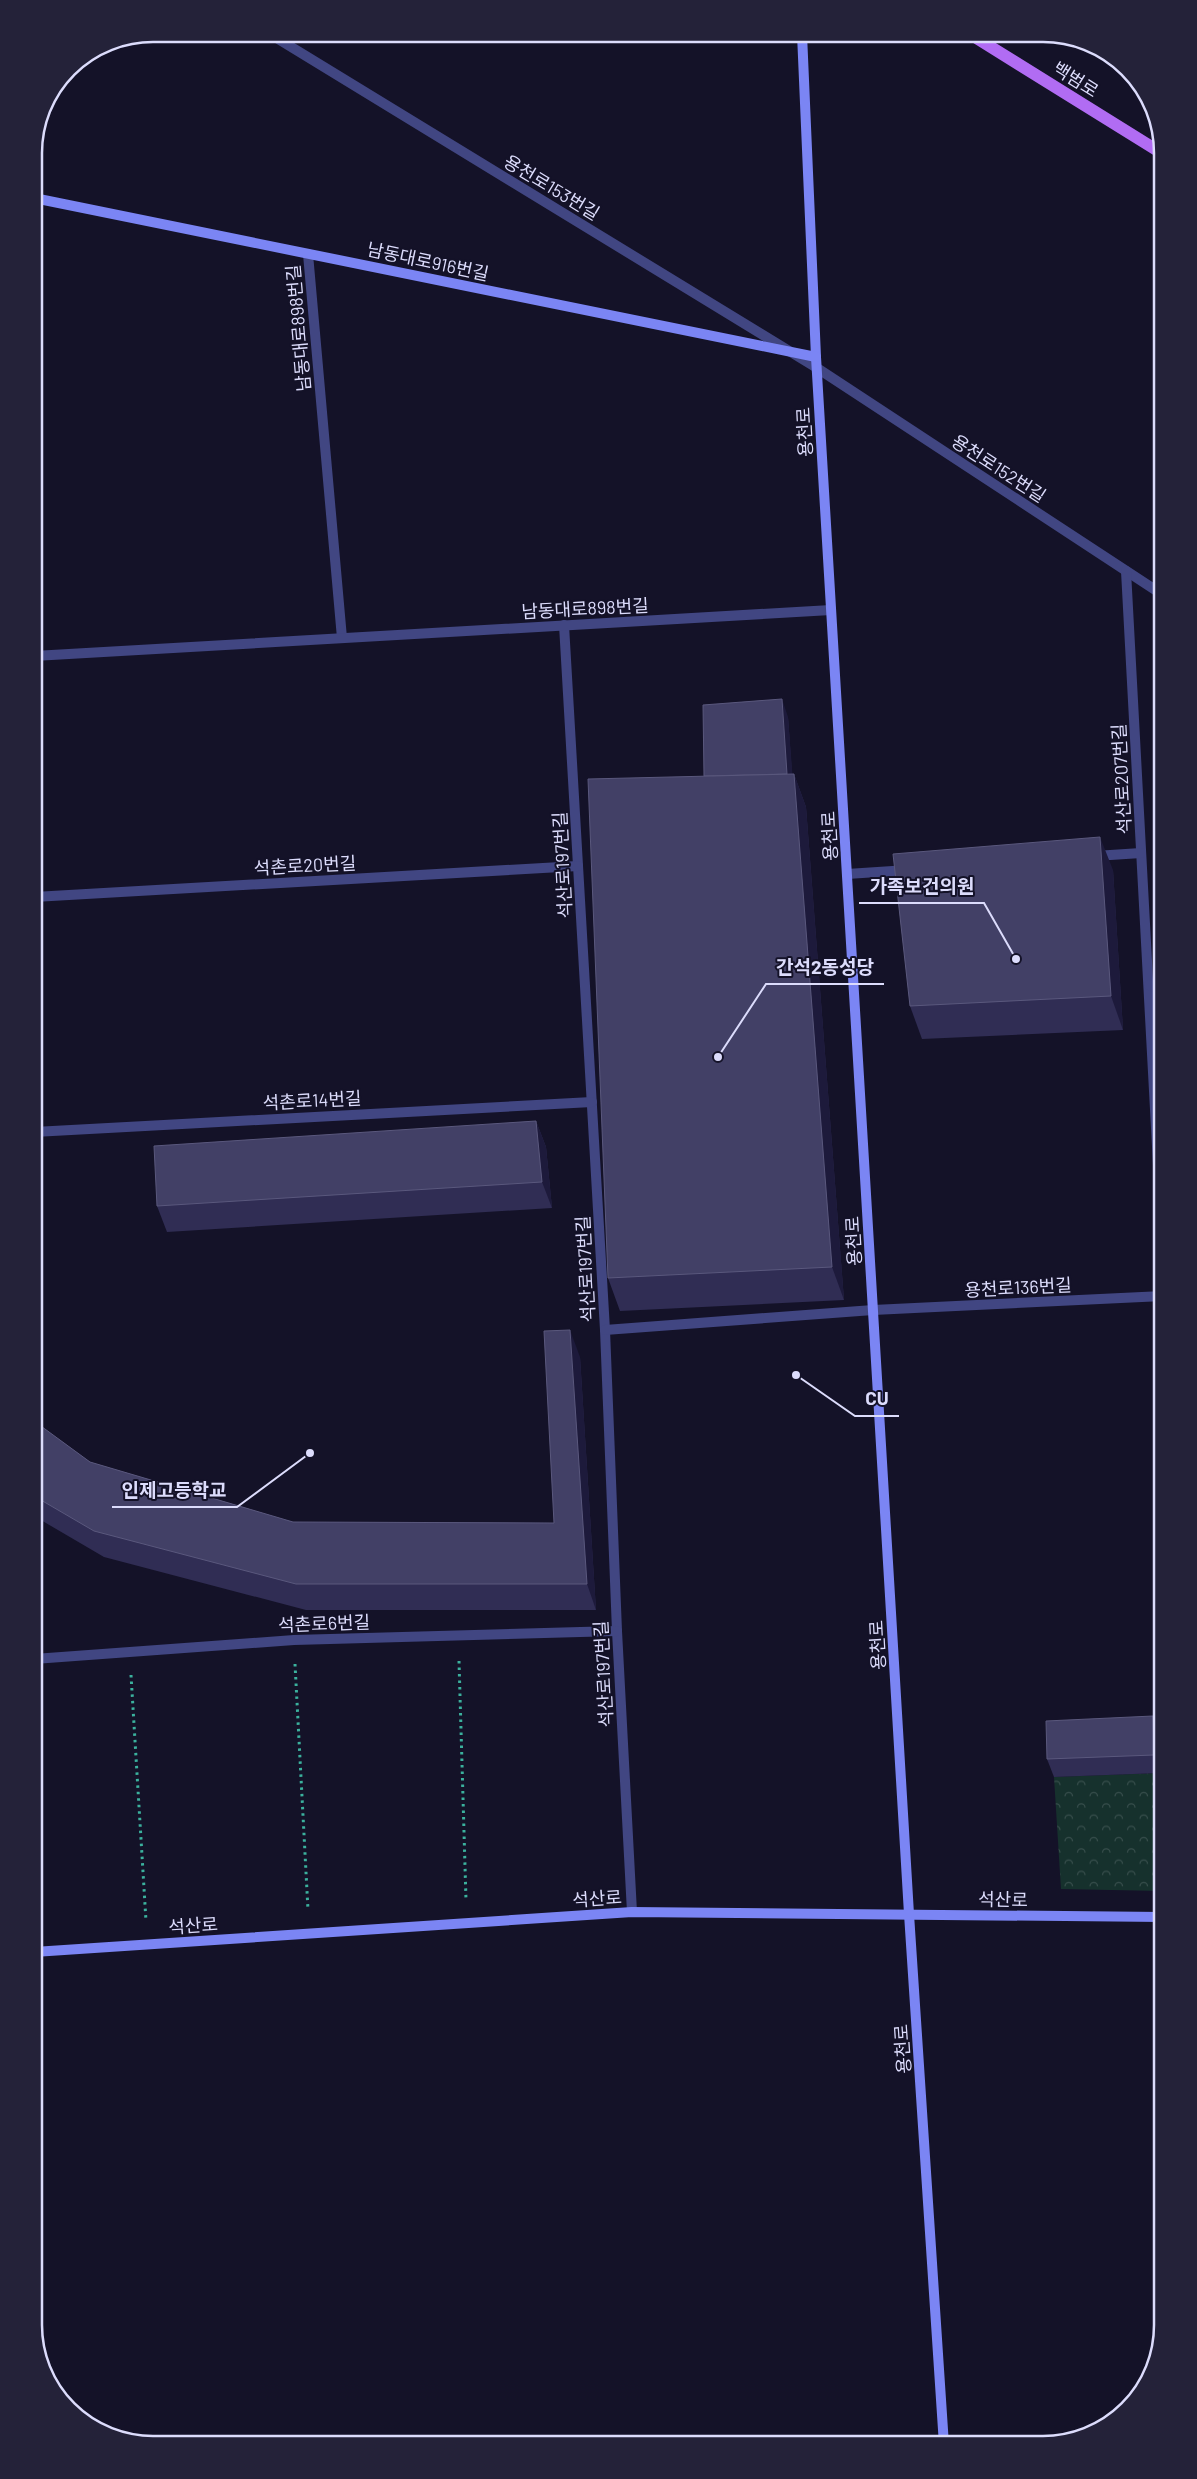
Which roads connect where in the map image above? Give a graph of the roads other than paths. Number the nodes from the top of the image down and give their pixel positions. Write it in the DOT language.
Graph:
graph roads {
  1 [pos="285,43"];
  2 [pos="802,43"];
  3 [pos="984,43"];
  4 [pos="1154,148"];
  5 [pos="43,200"];
  6 [pos="308,254"];
  7 [pos="792,352"];
  8 [pos="816,362"];
  9 [pos="1126,571"];
  10 [pos="1154,589"];
  11 [pos="831,610"];
  12 [pos="564,625"];
  13 [pos="342,638"];
  14 [pos="43,655"];
  15 [pos="1141,853"];
  16 [pos="1082,857"];
  17 [pos="578,866"];
  18 [pos="916,869"];
  19 [pos="847,874"];
  20 [pos="43,897"];
  21 [pos="1149,985"];
  22 [pos="1154,987"];
  23 [pos="1154,1082"];
  24 [pos="592,1102"];
  25 [pos="43,1132"];
  26 [pos="1154,1296"];
  27 [pos="874,1310"];
  28 [pos="605,1330"];
  29 [pos="616,1631"];
  30 [pos="42,1658"];
  31 [pos="632,1912"];
  32 [pos="909,1914"];
  33 [pos="1154,1917"];
  34 [pos="42,1951"];
  35 [pos="943,2436"];
  1 -- 7 [label="lane, 용천로153번길"];
  2 -- 8 [label="street, 용천로"];
  3 -- 4 [label="main road, 백범로"];
  5 -- 6 [label="street, 남동대로916번길"];
  6 -- 7 [label="street, 남동대로916번길"];
  6 -- 13 [label="lane, 남동대로898번길"];
  7 -- 8 [label="lane, 용천로153번길"];
  8 -- 9 [label="lane, 용천로152번길"];
  8 -- 11 [label="street, 용천로"];
  9 -- 10 [label="lane, 용천로152번길"];
  9 -- 15 [label="lane, 석산로207번길"];
  11 -- 12 [label="lane, 남동대로898번길"];
  11 -- 19 [label="street, 용천로"];
  12 -- 13 [label="lane, 남동대로898번길"];
  12 -- 17 [label="lane, 석산로197번길"];
  13 -- 14 [label="lane, 남동대로898번길"];
  15 -- 16 [label="lane"];
  15 -- 21 [label="lane, 석산로207번길"];
  17 -- 20 [label="lane, 석촌로20번길"];
  17 -- 24 [label="lane, 석산로197번길"];
  18 -- 19 [label="lane"];
  19 -- 27 [label="street, 용천로"];
  21 -- 22 [label="lane"];
  21 -- 23 [label="lane, 석산로207번길"];
  24 -- 25 [label="lane, 석촌로14번길"];
  24 -- 28 [label="lane, 석산로197번길"];
  26 -- 27 [label="lane, 용천로136번길"];
  27 -- 28 [label="lane, 용천로136번길"];
  27 -- 32 [label="street, 용천로"];
  28 -- 29 [label="lane, 석산로197번길"];
  29 -- 30 [label="lane, 석촌로6번길"];
  29 -- 31 [label="lane, 석산로197번길"];
  31 -- 32 [label="street, 석산로"];
  31 -- 34 [label="street, 석산로"];
  32 -- 33 [label="street, 석산로"];
  32 -- 35 [label="street, 용천로"];
}
